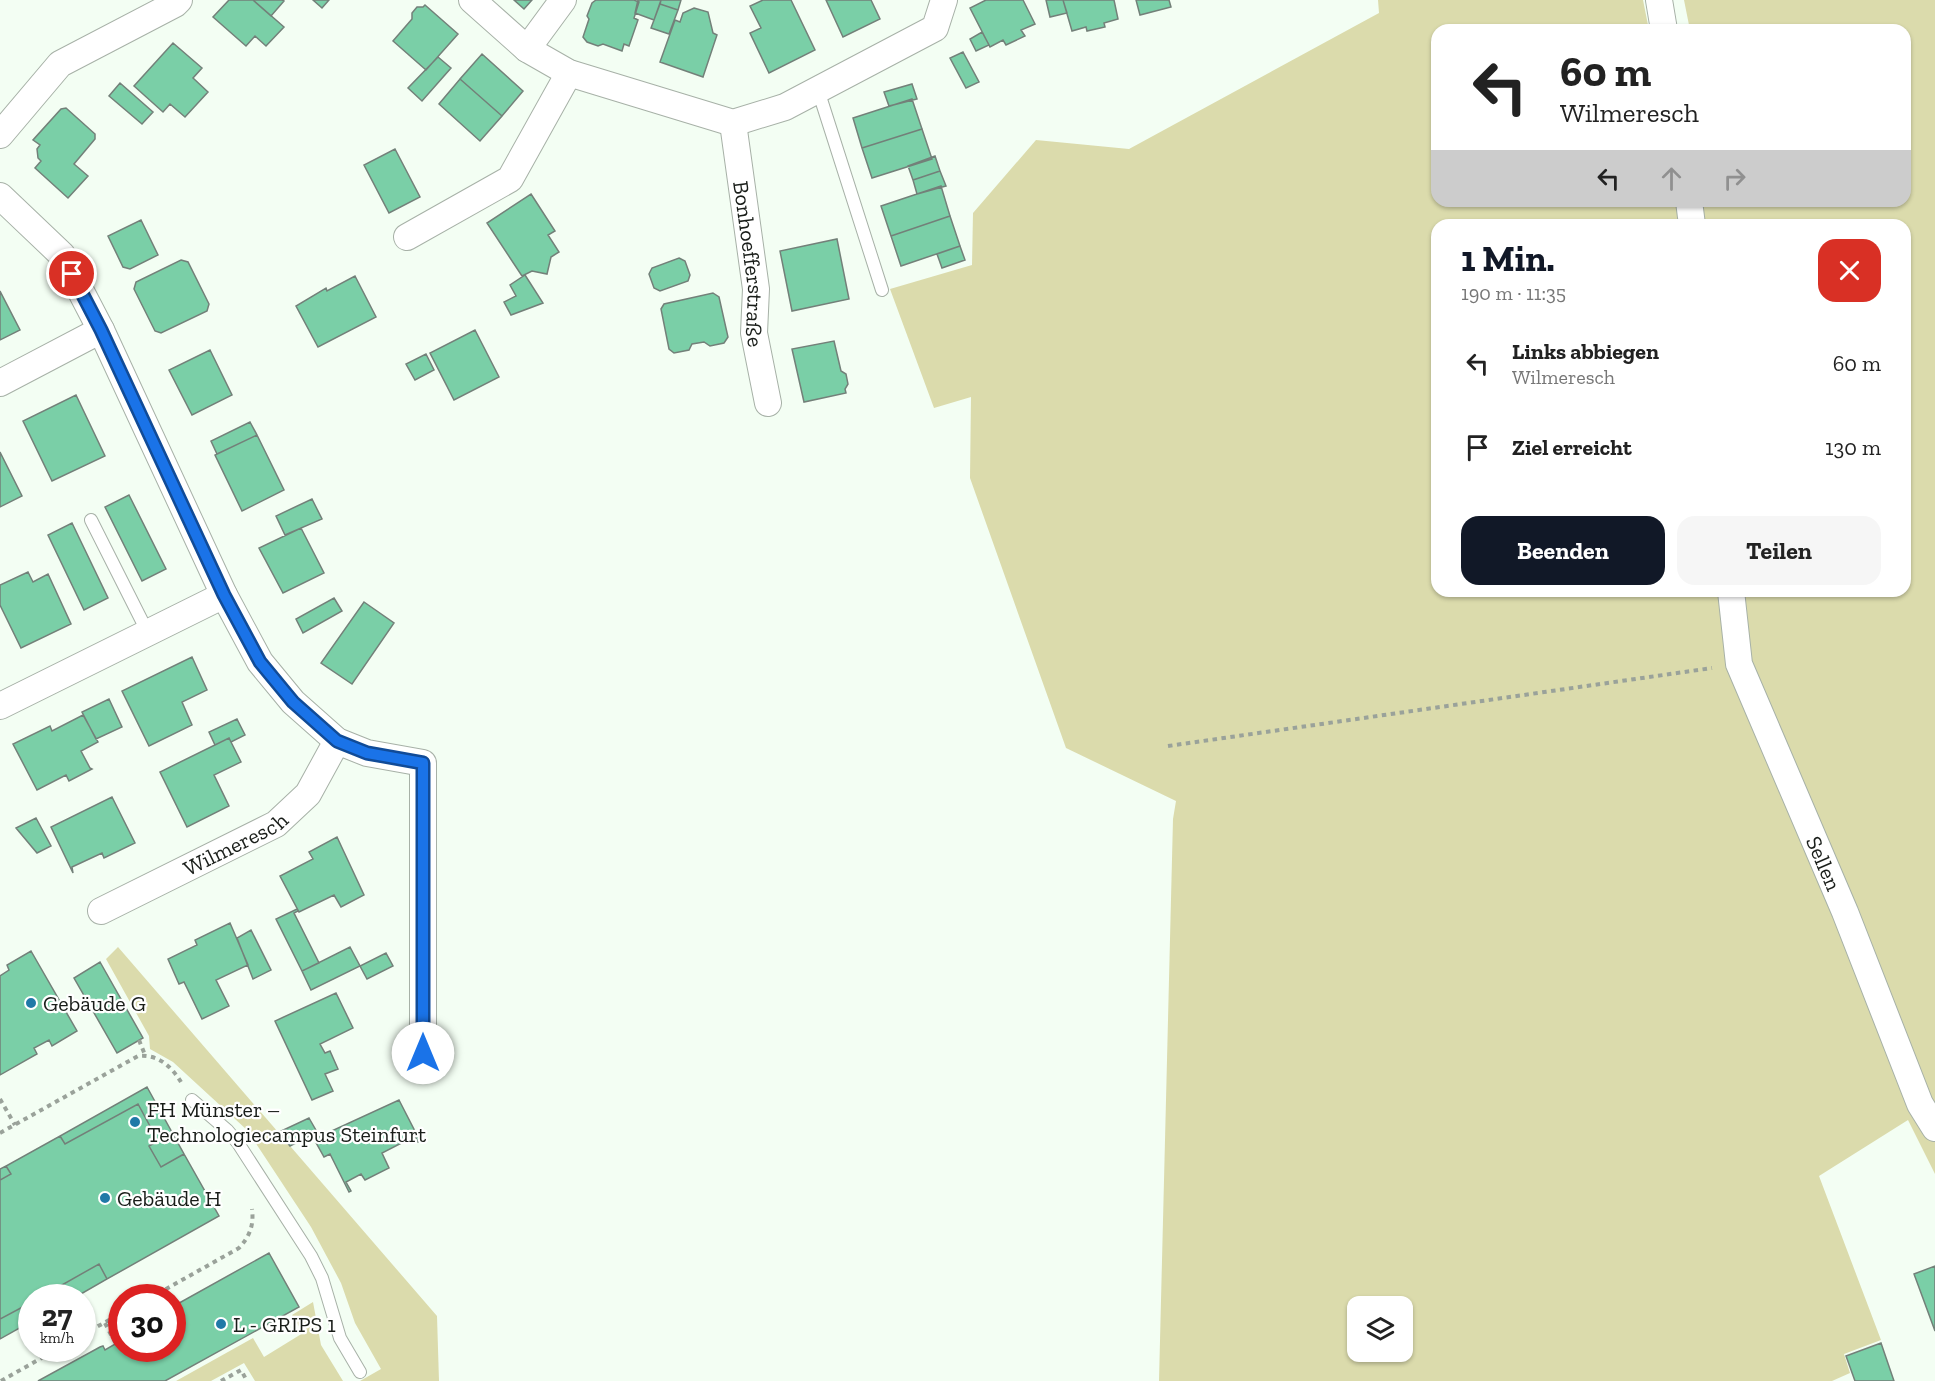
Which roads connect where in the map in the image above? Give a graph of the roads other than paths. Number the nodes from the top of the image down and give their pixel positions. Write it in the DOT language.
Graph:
graph roads {
  1 [pos="179,0"];
  2 [pos="472,0"];
  3 [pos="563,0"];
  4 [pos="944,0"];
  5 [pos="1659,0"];
  6 [pos="1663,24"];
  7 [pos="527,49"];
  8 [pos="569,73"];
  9 [pos="818,90"];
  10 [pos="733,123"];
  11 [pos="0,135"];
  12 [pos="0,196"];
  13 [pos="407,237"];
  14 [pos="882,290"];
  15 [pos="101,330"];
  16 [pos="0,383"];
  17 [pos="768,403"];
  18 [pos="91,520"];
  19 [pos="224,595"];
  20 [pos="1732,597"];
  21 [pos="148,633"];
  22 [pos="0,706"];
  23 [pos="337,741"];
  24 [pos="101,910"];
  25 [pos="423,1053"];
  26 [pos="192,1100"];
  27 [pos="1935,1128"];
  28 [pos="360,1372"];
  1 -- 11 [label="street"];
  2 -- 7 [label="street"];
  3 -- 7 [label="street"];
  4 -- 9 [label="street"];
  5 -- 6 [label="street"];
  7 -- 8 [label="street"];
  8 -- 10 [label="street"];
  8 -- 13 [label="street"];
  9 -- 10 [label="street"];
  9 -- 14 [label="lane"];
  10 -- 17 [label="street, Bonhoefferstraße"];
  12 -- 15 [label="street"];
  15 -- 16 [label="street"];
  15 -- 19 [label="street"];
  18 -- 21 [label="lane"];
  19 -- 21 [label="street"];
  19 -- 23 [label="street"];
  20 -- 27 [label="street, Sellen"];
  21 -- 22 [label="street"];
  23 -- 24 [label="street, Wilmeresch"];
  23 -- 25 [label="street"];
  26 -- 28 [label="lane"];
}
